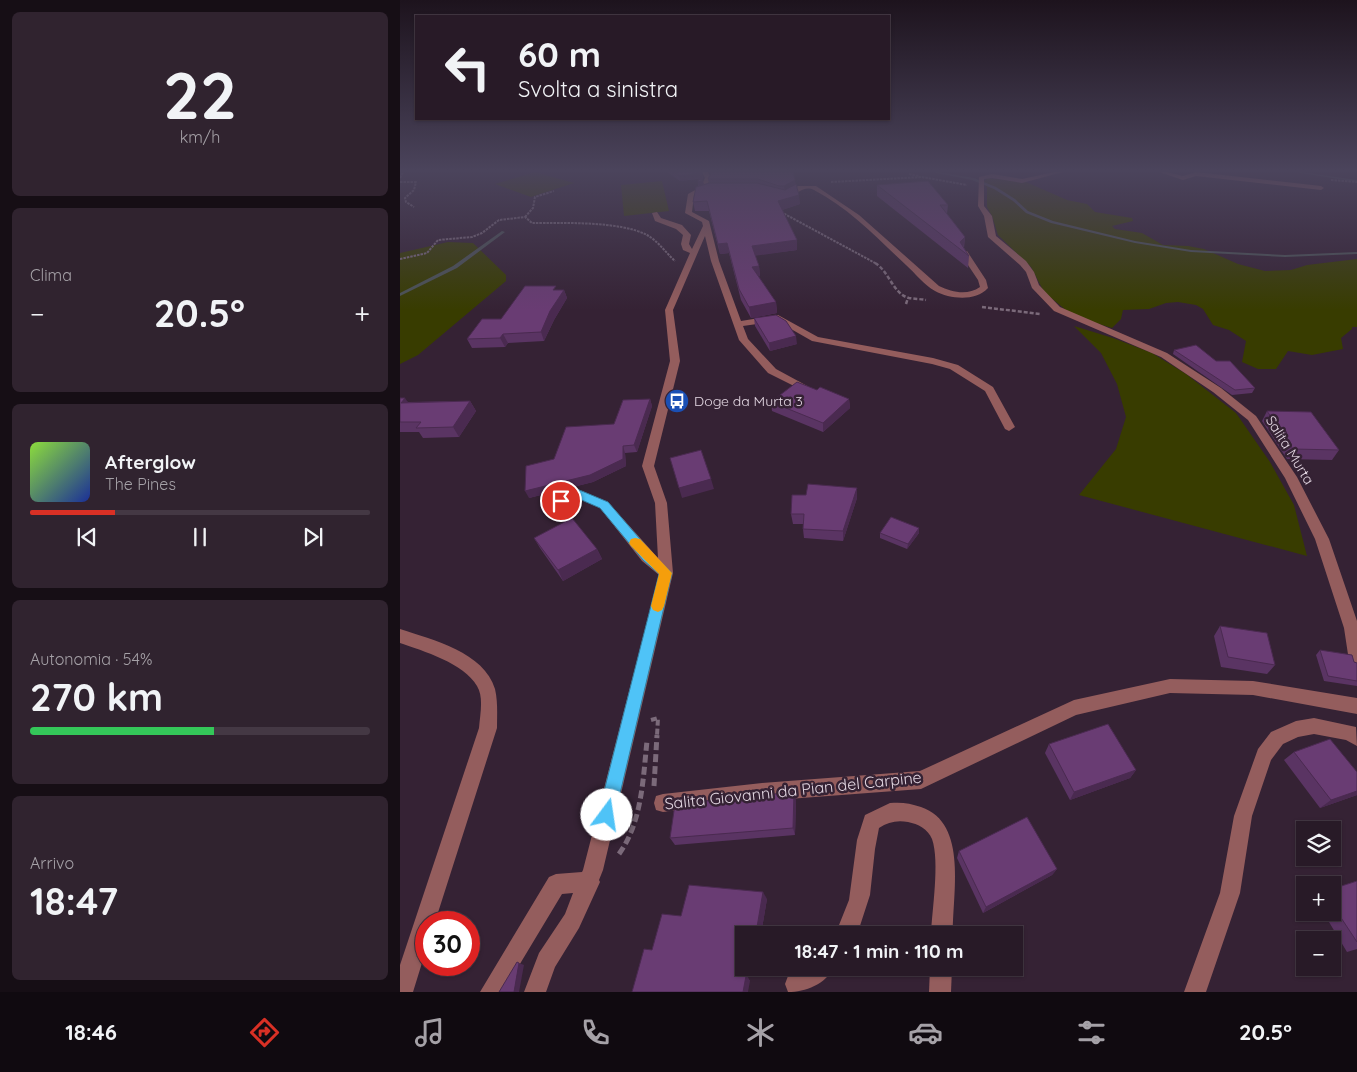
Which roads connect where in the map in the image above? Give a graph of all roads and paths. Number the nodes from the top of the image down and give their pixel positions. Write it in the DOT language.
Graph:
graph roads {
  1 [pos="514,218"];
  2 [pos="527,218"];
  3 [pos="658,218"];
  4 [pos="700,218"];
  5 [pos="860,218"];
  6 [pos="988,218"];
  7 [pos="705,228"];
  8 [pos="964,253"];
  9 [pos="691,257"];
  10 [pos="400,259"];
  11 [pos="908,298"];
  12 [pos="906,304"];
  13 [pos="737,324"];
  14 [pos="806,388"];
  15 [pos="1009,427"];
  16 [pos="561,501"];
  17 [pos="666,573"];
  18 [pos="400,636"];
  19 [pos="1357,661"];
  20 [pos="1357,706"];
  21 [pos="649,728"];
  22 [pos="648,737"];
  23 [pos="1357,738"];
  24 [pos="663,803"];
  25 [pos="591,876"];
  26 [pos="850,926"];
  27 [pos="942,926"];
  28 [pos="809,976"];
  29 [pos="940,976"];
  30 [pos="796,984"];
  31 [pos="402,992"];
  32 [pos="491,992"];
  33 [pos="535,992"];
  34 [pos="940,992"];
  35 [pos="1195,992"];
  1 -- 10 [label="path"];
  2 -- 9 [label="path"];
  3 -- 9 [label="street"];
  4 -- 7 [label="street"];
  5 -- 8 [label="street"];
  6 -- 19 [label="street, Salita Murta"];
  7 -- 9 [label="street"];
  7 -- 13 [label="street"];
  9 -- 17 [label="street"];
  11 -- 12 [label="path"];
  13 -- 14 [label="street"];
  13 -- 15 [label="street"];
  16 -- 17 [label="street"];
  17 -- 25 [label="street"];
  18 -- 31 [label="street"];
  20 -- 24 [label="street, Salita Giovanni da Pian del Carpine"];
  21 -- 24 [label="path, Salita Giovanni da Pian del Carpine"];
  22 -- 25 [label="path"];
  23 -- 35 [label="street"];
  25 -- 32 [label="street"];
  25 -- 33 [label="street"];
  26 -- 27 [label="street"];
  28 -- 30 [label="street"];
  29 -- 34 [label="street"];
}
